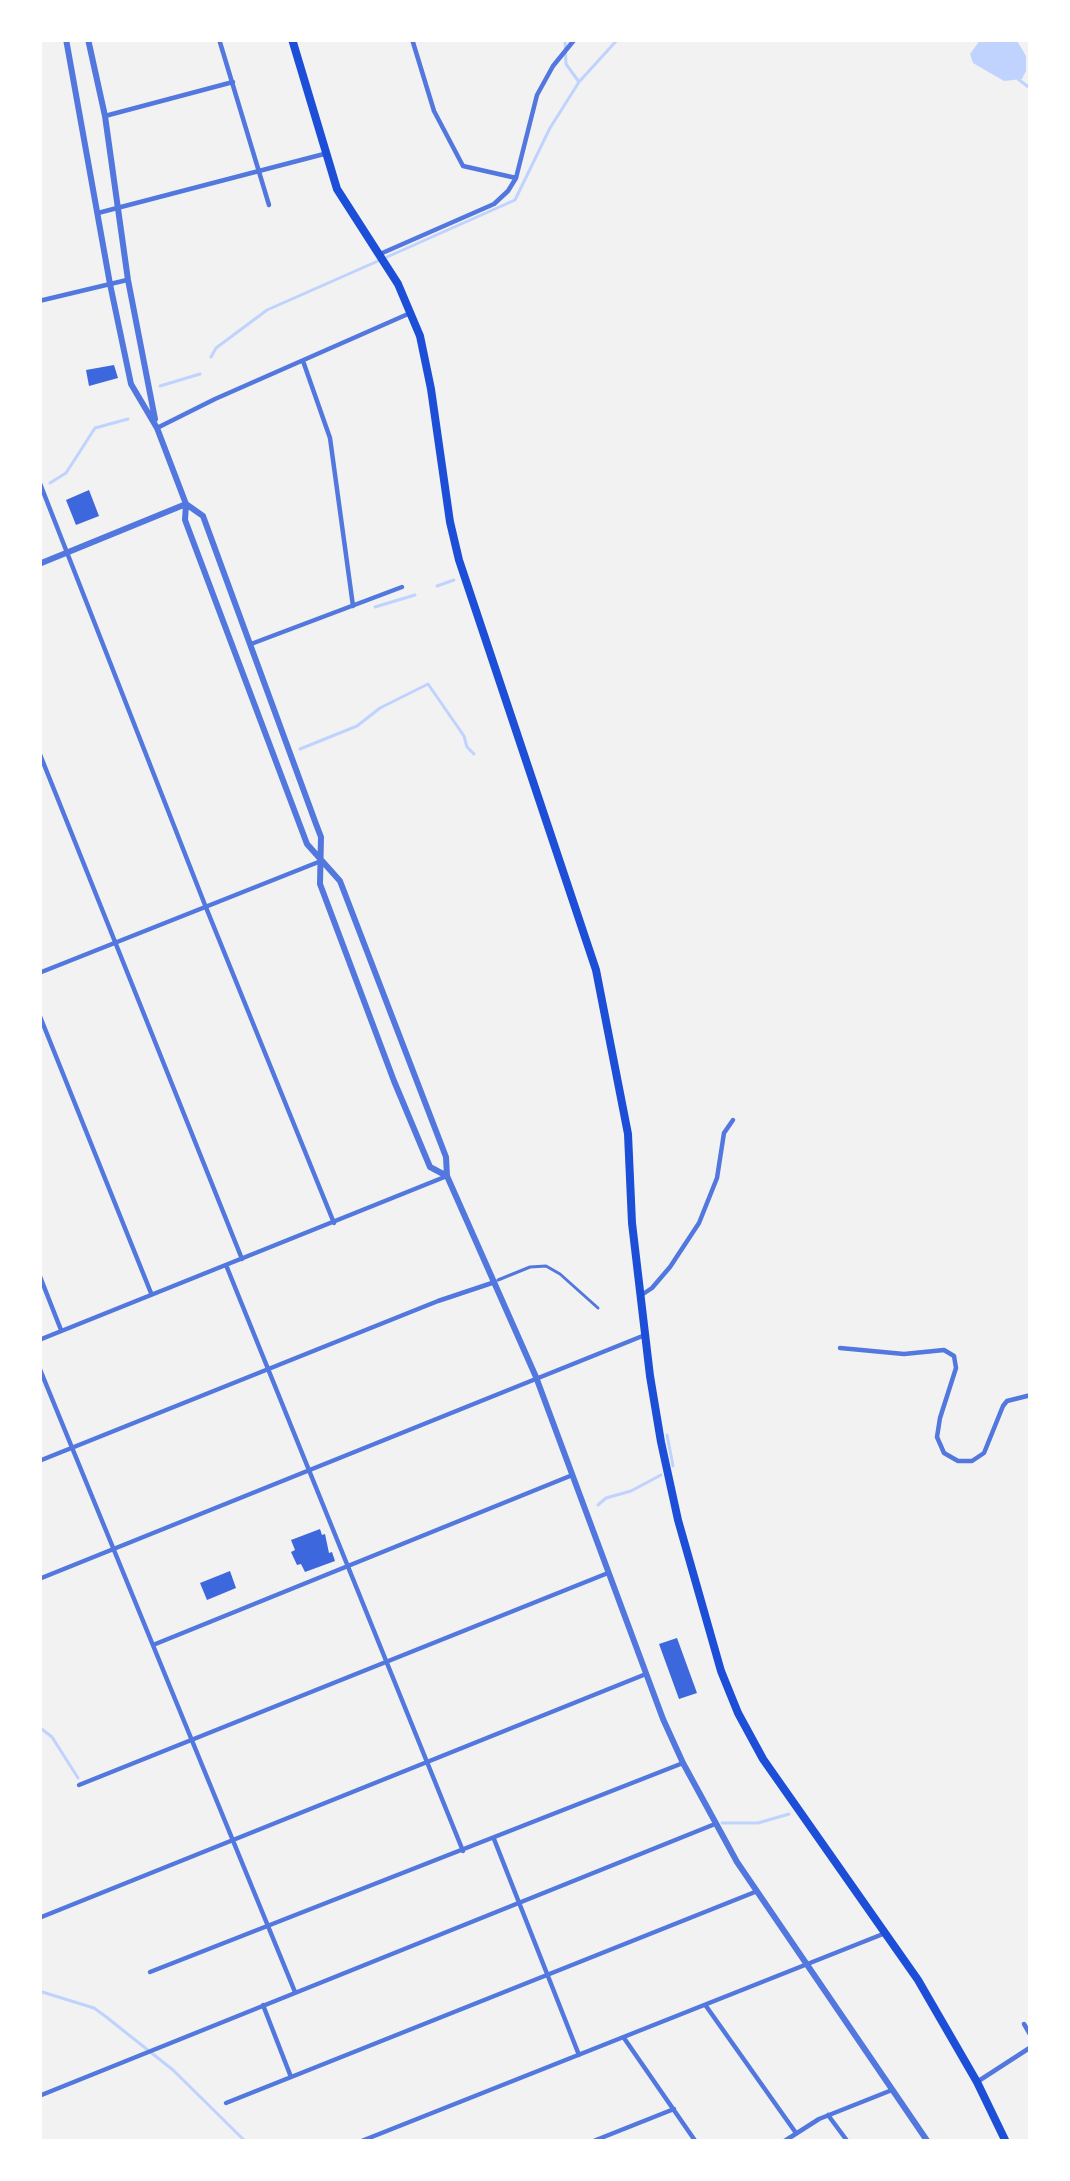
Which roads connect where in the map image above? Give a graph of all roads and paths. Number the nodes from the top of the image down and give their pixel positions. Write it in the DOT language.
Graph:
graph roads {
  1 [pos="66,39"];
  2 [pos="88,39"];
  3 [pos="219,39"];
  4 [pos="292,39"];
  5 [pos="412,39"];
  6 [pos="574,39"];
  7 [pos="233,82"];
  8 [pos="105,116"];
  9 [pos="324,154"];
  10 [pos="259,171"];
  11 [pos="516,178"];
  12 [pos="269,205"];
  13 [pos="118,208"];
  14 [pos="98,213"];
  15 [pos="380,254"];
  16 [pos="128,280"];
  17 [pos="110,284"];
  18 [pos="39,301"];
  19 [pos="411,312"];
  20 [pos="303,361"];
  21 [pos="157,428"];
  22 [pos="39,481"];
  23 [pos="186,504"];
  24 [pos="66,553"];
  25 [pos="39,564"];
  26 [pos="402,587"];
  27 [pos="353,606"];
  28 [pos="251,644"];
  29 [pos="39,752"];
  30 [pos="49,778"];
  31 [pos="39,782"];
  32 [pos="321,861"];
  33 [pos="205,905"];
  34 [pos="115,942"];
  35 [pos="39,973"];
  36 [pos="39,1014"];
  37 [pos="734,1120"];
  38 [pos="447,1176"];
  39 [pos="334,1222"];
  40 [pos="242,1259"];
  41 [pos="226,1265"];
  42 [pos="39,1274"];
  43 [pos="495,1282"];
  44 [pos="152,1295"];
  45 [pos="640,1296"];
  46 [pos="598,1308"];
  47 [pos="62,1331"];
  48 [pos="645,1334"];
  49 [pos="39,1340"];
  50 [pos="840,1348"];
  51 [pos="39,1367"];
  52 [pos="268,1370"];
  53 [pos="536,1377"];
  54 [pos="1031,1395"];
  55 [pos="72,1448"];
  56 [pos="39,1461"];
  57 [pos="308,1468"];
  58 [pos="572,1475"];
  59 [pos="112,1548"];
  60 [pos="347,1565"];
  61 [pos="608,1572"];
  62 [pos="39,1579"];
  63 [pos="153,1645"];
  64 [pos="387,1661"];
  65 [pos="647,1673"];
  66 [pos="190,1740"];
  67 [pos="428,1762"];
  68 [pos="682,1763"];
  69 [pos="79,1785"];
  70 [pos="715,1824"];
  71 [pos="494,1839"];
  72 [pos="231,1841"];
  73 [pos="464,1851"];
  74 [pos="756,1892"];
  75 [pos="519,1903"];
  76 [pos="39,1918"];
  77 [pos="266,1928"];
  78 [pos="886,1933"];
  79 [pos="805,1963"];
  80 [pos="150,1972"];
  81 [pos="548,1976"];
  82 [pos="295,1992"];
  83 [pos="263,2006"];
  84 [pos="706,2006"];
  85 [pos="1024,2024"];
  86 [pos="1031,2036"];
  87 [pos="624,2038"];
  88 [pos="1031,2047"];
  89 [pos="579,2055"];
  90 [pos="291,2077"];
  91 [pos="977,2082"];
  92 [pos="892,2090"];
  93 [pos="39,2096"];
  94 [pos="226,2103"];
  95 [pos="674,2109"];
  96 [pos="828,2115"];
  97 [pos="796,2133"];
  98 [pos="359,2142"];
  99 [pos="591,2142"];
  100 [pos="697,2142"];
  101 [pos="783,2142"];
  102 [pos="848,2142"];
  103 [pos="928,2142"];
  104 [pos="1006,2142"];
  1 -- 14 [label="street"];
  2 -- 8 [label="street"];
  3 -- 7 [label="street"];
  4 -- 9 [label="main road"];
  5 -- 11 [label="street"];
  6 -- 11 [label="street"];
  7 -- 8 [label="street"];
  7 -- 10 [label="street"];
  8 -- 13 [label="street"];
  9 -- 10 [label="street"];
  9 -- 15 [label="main road"];
  10 -- 12 [label="street"];
  10 -- 13 [label="street"];
  11 -- 15 [label="street"];
  13 -- 14 [label="street"];
  13 -- 16 [label="street"];
  14 -- 17 [label="street"];
  15 -- 19 [label="main road"];
  16 -- 17 [label="street"];
  16 -- 21 [label="street"];
  17 -- 18 [label="street"];
  17 -- 21 [label="street"];
  19 -- 20 [label="street"];
  19 -- 45 [label="main road"];
  20 -- 21 [label="street"];
  20 -- 27 [label="street"];
  21 -- 23 [label="street"];
  22 -- 24 [label="street"];
  23 -- 24 [label="street"];
  23 -- 28 [label="street"];
  23 -- 32 [label="street"];
  24 -- 25 [label="street"];
  24 -- 33 [label="street"];
  26 -- 27 [label="street"];
  27 -- 28 [label="street"];
  28 -- 32 [label="street"];
  29 -- 30 [label="street"];
  30 -- 31 [label="street"];
  30 -- 34 [label="street"];
  32 -- 33 [label="street"];
  32 -- 38 [label="street"];
  32 -- 38 [label="street"];
  33 -- 34 [label="street"];
  33 -- 39 [label="street"];
  34 -- 35 [label="street"];
  34 -- 40 [label="street"];
  36 -- 44 [label="street"];
  37 -- 45 [label="street"];
  38 -- 39 [label="street"];
  38 -- 43 [label="street"];
  39 -- 40 [label="street"];
  40 -- 41 [label="street"];
  41 -- 44 [label="street"];
  41 -- 52 [label="street"];
  42 -- 47 [label="street"];
  43 -- 46 [label="lane"];
  43 -- 52 [label="street"];
  43 -- 53 [label="street"];
  44 -- 47 [label="street"];
  45 -- 48 [label="main road"];
  47 -- 49 [label="street"];
  48 -- 53 [label="street"];
  48 -- 78 [label="main road"];
  50 -- 54 [label="street"];
  51 -- 55 [label="street"];
  52 -- 55 [label="street"];
  52 -- 57 [label="street"];
  53 -- 57 [label="street"];
  53 -- 58 [label="street"];
  55 -- 56 [label="street"];
  55 -- 59 [label="street"];
  57 -- 59 [label="street"];
  57 -- 60 [label="street"];
  58 -- 60 [label="street"];
  58 -- 61 [label="street"];
  59 -- 62 [label="street"];
  59 -- 63 [label="street"];
  60 -- 63 [label="street"];
  60 -- 64 [label="street"];
  61 -- 64 [label="street"];
  61 -- 65 [label="street"];
  63 -- 66 [label="street"];
  64 -- 66 [label="street"];
  64 -- 67 [label="street"];
  65 -- 67 [label="street"];
  65 -- 68 [label="street"];
  66 -- 69 [label="street"];
  66 -- 72 [label="street"];
  67 -- 72 [label="street"];
  67 -- 73 [label="street"];
  68 -- 70 [label="street"];
  68 -- 71 [label="street"];
  70 -- 74 [label="street"];
  70 -- 75 [label="street"];
  71 -- 73 [label="street"];
  71 -- 75 [label="street"];
  72 -- 76 [label="street"];
  72 -- 77 [label="street"];
  73 -- 77 [label="street"];
  74 -- 79 [label="street"];
  74 -- 81 [label="street"];
  75 -- 81 [label="street"];
  75 -- 82 [label="street"];
  77 -- 80 [label="street"];
  77 -- 82 [label="street"];
  78 -- 79 [label="street"];
  78 -- 91 [label="main road"];
  79 -- 84 [label="street"];
  79 -- 92 [label="street"];
  81 -- 89 [label="street"];
  81 -- 90 [label="street"];
  82 -- 83 [label="street"];
  83 -- 90 [label="street"];
  83 -- 93 [label="street"];
  84 -- 87 [label="street"];
  84 -- 97 [label="street"];
  85 -- 86 [label="street"];
  87 -- 89 [label="street"];
  87 -- 95 [label="street"];
  88 -- 91 [label="street"];
  89 -- 98 [label="street"];
  90 -- 94 [label="street"];
  91 -- 104 [label="main road"];
  92 -- 96 [label="street"];
  92 -- 103 [label="street"];
  95 -- 99 [label="street"];
  95 -- 100 [label="street"];
  96 -- 97 [label="street"];
  96 -- 102 [label="street"];
  97 -- 101 [label="street"];
}
